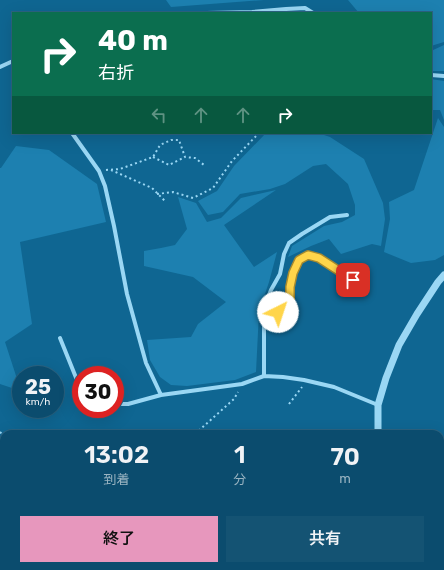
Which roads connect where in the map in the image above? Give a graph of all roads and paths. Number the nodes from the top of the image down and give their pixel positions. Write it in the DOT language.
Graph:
graph roads {
  1 [pos="252,12"];
  2 [pos="311,12"];
  3 [pos="12,63"];
  4 [pos="0,67"];
  5 [pos="432,75"];
  6 [pos="444,76"];
  7 [pos="73,134"];
  8 [pos="258,134"];
  9 [pos="153,157"];
  10 [pos="185,157"];
  11 [pos="204,165"];
  12 [pos="99,170"];
  13 [pos="110,170"];
  14 [pos="157,194"];
  15 [pos="165,201"];
  16 [pos="347,215"];
  17 [pos="444,275"];
  18 [pos="441,282"];
  19 [pos="364,287"];
  20 [pos="264,329"];
  21 [pos="60,338"];
  22 [pos="72,368"];
  23 [pos="264,376"];
  24 [pos="308,380"];
  25 [pos="242,384"];
  26 [pos="161,395"];
  27 [pos="124,404"];
  28 [pos="289,404"];
  29 [pos="378,405"];
  30 [pos="199,430"];
  31 [pos="378,430"];
  1 -- 2 [label="street"];
  3 -- 4 [label="street"];
  5 -- 6 [label="street"];
  7 -- 12 [label="street"];
  8 -- 14 [label="path"];
  9 -- 10 [label="path"];
  9 -- 10 [label="path"];
  9 -- 13 [label="path"];
  10 -- 11 [label="path"];
  12 -- 13 [label="path"];
  12 -- 26 [label="street"];
  13 -- 14 [label="path"];
  14 -- 15 [label="path"];
  16 -- 20 [label="street"];
  17 -- 18 [label="street"];
  18 -- 29 [label="street"];
  19 -- 20 [label="street"];
  20 -- 23 [label="street"];
  21 -- 22 [label="street"];
  23 -- 24 [label="street"];
  23 -- 25 [label="street"];
  24 -- 28 [label="path"];
  24 -- 29 [label="street"];
  25 -- 26 [label="street"];
  25 -- 30 [label="path"];
  26 -- 27 [label="street"];
  29 -- 31 [label="street"];
}
